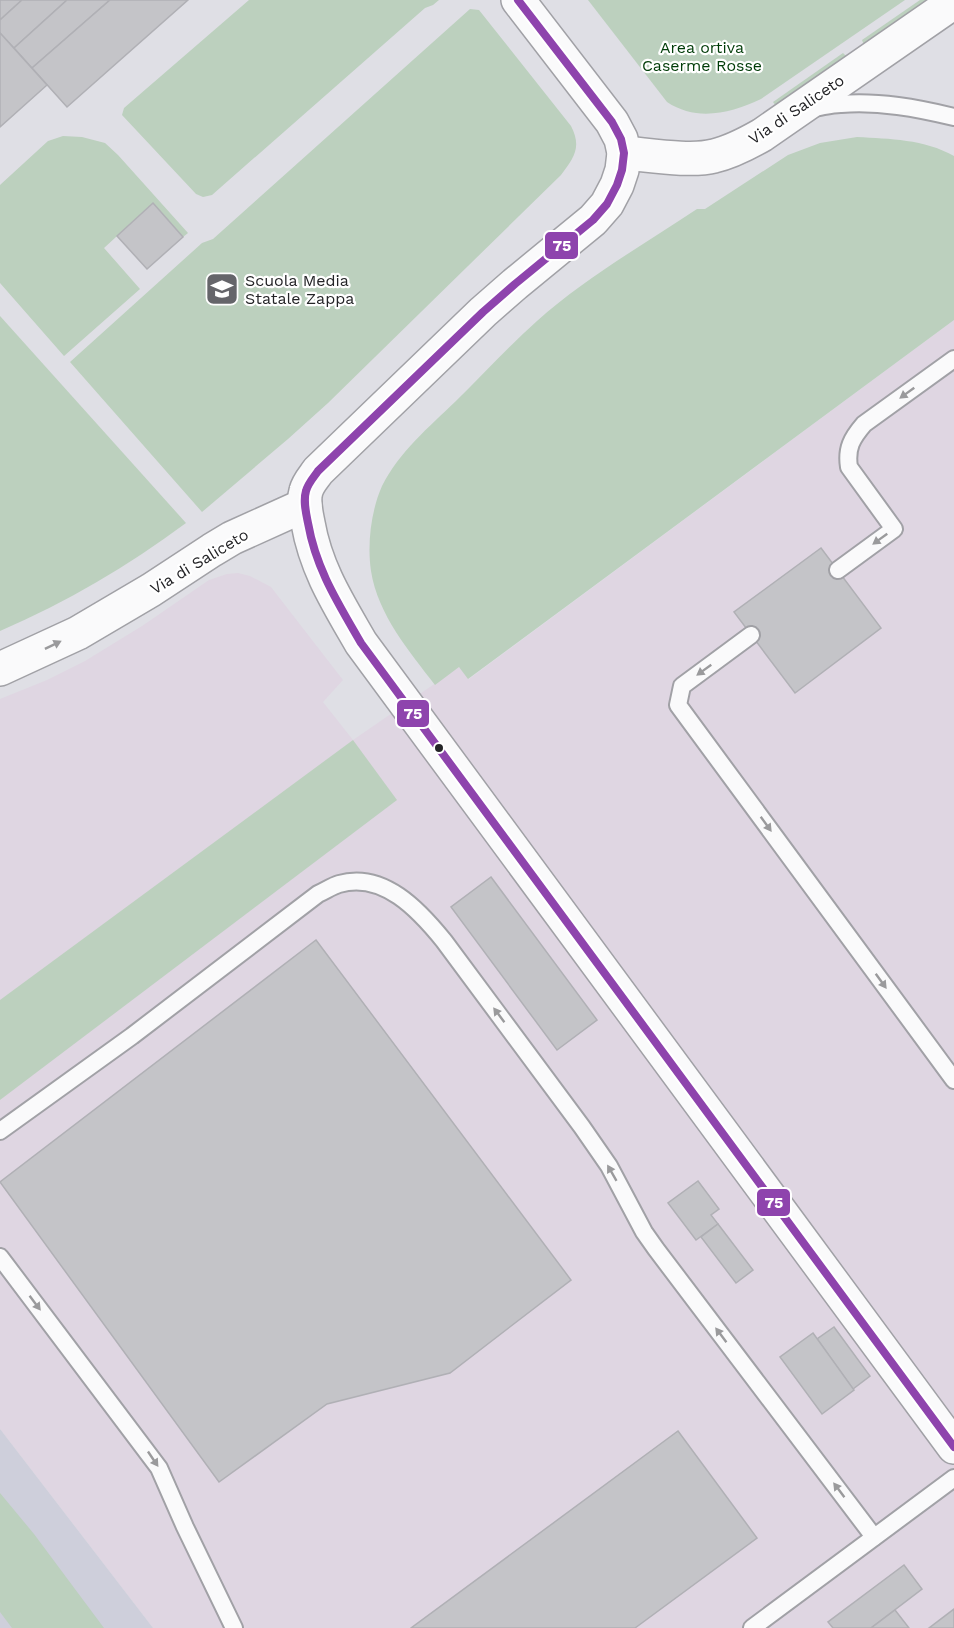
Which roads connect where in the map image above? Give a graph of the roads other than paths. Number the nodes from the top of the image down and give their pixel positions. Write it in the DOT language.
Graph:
graph roads {
  1 [pos="518,0"];
  2 [pos="954,2"];
  3 [pos="799,110"];
  4 [pos="954,117"];
  5 [pos="624,153"];
  6 [pos="954,359"];
  7 [pos="305,504"];
  8 [pos="838,570"];
  9 [pos="751,635"];
  10 [pos="0,669"];
  11 [pos="954,1080"];
  12 [pos="0,1131"];
  13 [pos="0,1257"];
  14 [pos="954,1447"];
  15 [pos="954,1478"];
  16 [pos="874,1537"];
  17 [pos="234,1628"];
  18 [pos="752,1628"];
  1 -- 5 [label="street"];
  2 -- 3 [label="street, Via di Saliceto"];
  3 -- 4 [label="lane"];
  3 -- 5 [label="street, Via di Saliceto"];
  5 -- 7 [label="street"];
  6 -- 8 [label="lane, one-way"];
  10 -- 7 [label="street, Via di Saliceto, one-way"];
  7 -- 14 [label="street"];
  9 -- 11 [label="lane, one-way"];
  16 -- 12 [label="lane, one-way"];
  13 -- 17 [label="lane, one-way"];
  15 -- 16 [label="lane"];
  16 -- 18 [label="lane"];
}
